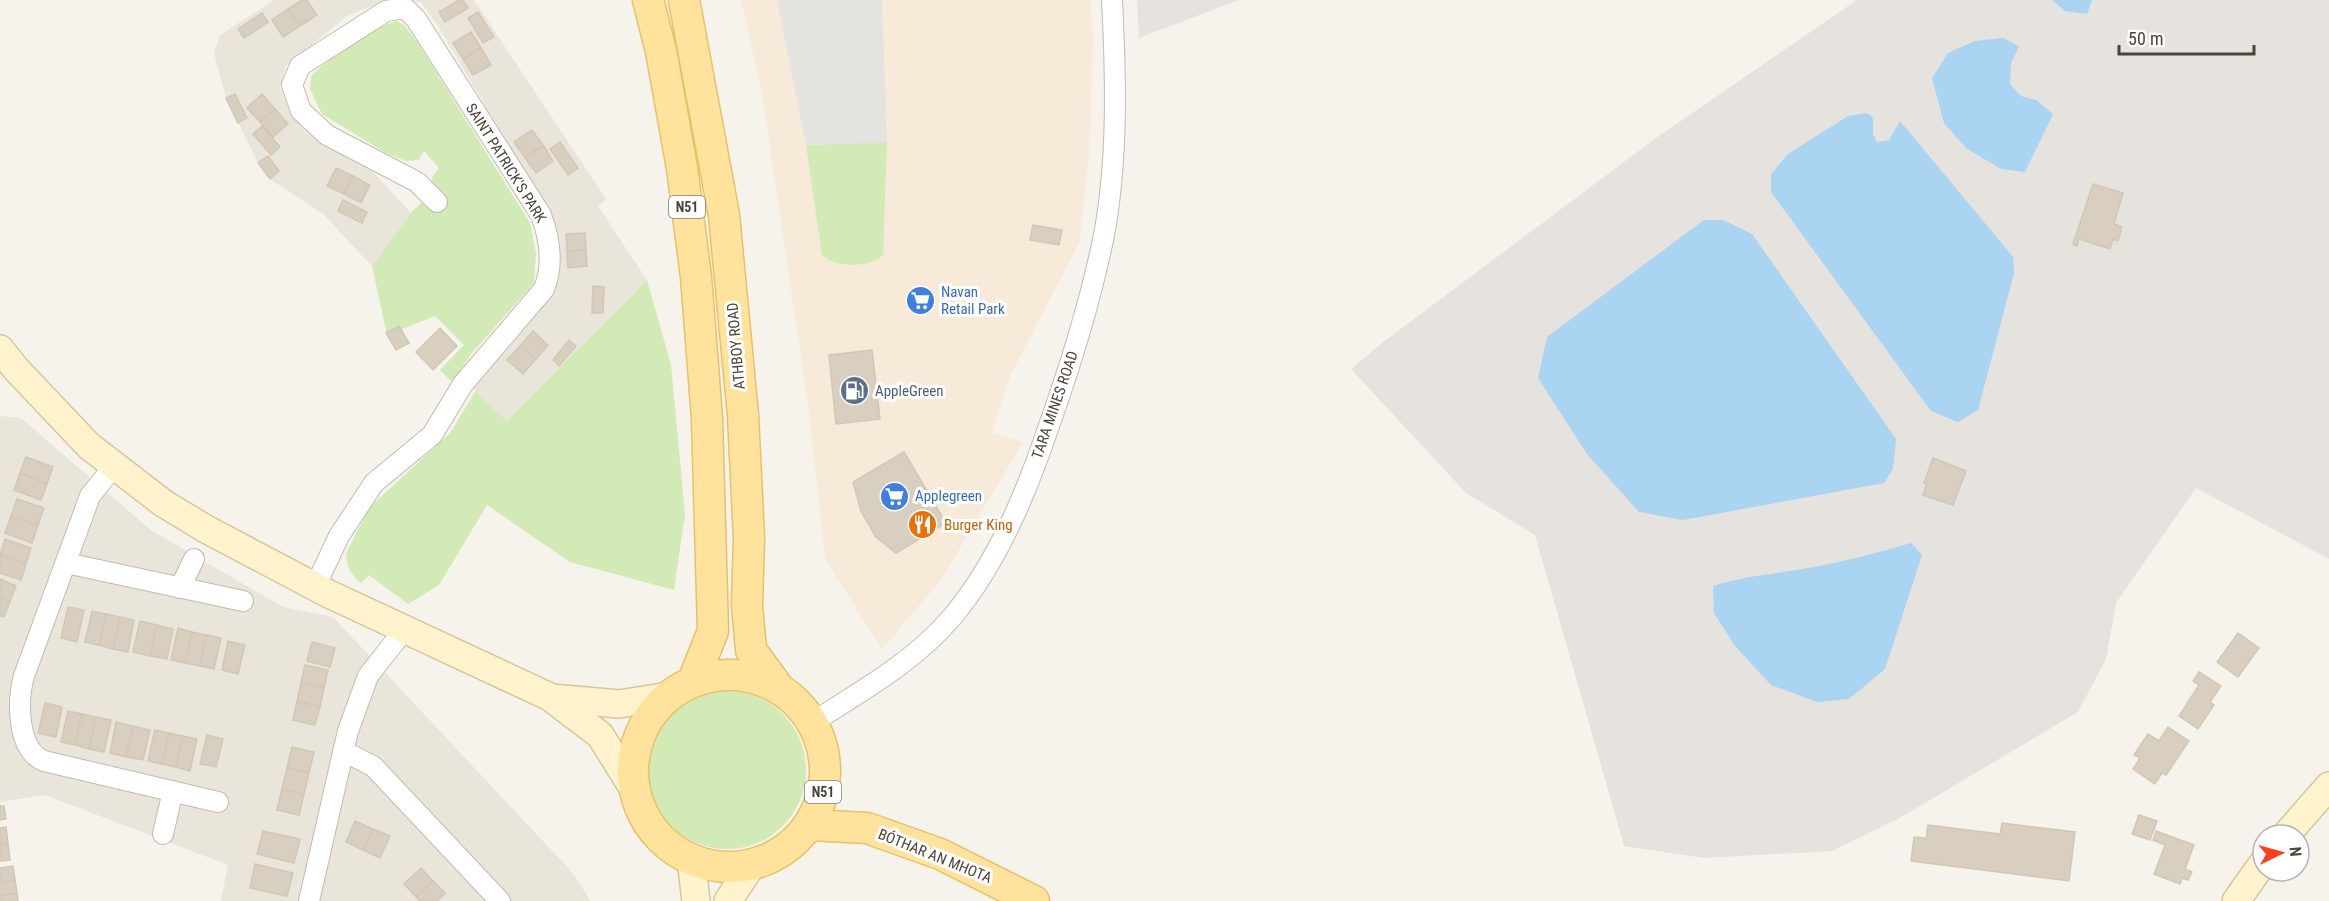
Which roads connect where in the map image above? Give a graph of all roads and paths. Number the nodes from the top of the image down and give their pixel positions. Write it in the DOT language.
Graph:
graph roads {
  1 [pos="648,0"];
  2 [pos="684,0"];
  3 [pos="1112,0"];
  4 [pos="437,202"];
  5 [pos="3,358"];
  6 [pos="114,466"];
  7 [pos="194,559"];
  8 [pos="66,563"];
  9 [pos="308,584"];
  10 [pos="180,588"];
  11 [pos="243,601"];
  12 [pos="404,630"];
  13 [pos="778,687"];
  14 [pos="681,688"];
  15 [pos="550,697"];
  16 [pos="813,723"];
  17 [pos="344,751"];
  18 [pos="826,774"];
  19 [pos="2329,786"];
  20 [pos="173,791"];
  21 [pos="634,791"];
  22 [pos="218,802"];
  23 [pos="2297,823"];
  24 [pos="810,825"];
  25 [pos="867,828"];
  26 [pos="164,834"];
  27 [pos="691,860"];
  28 [pos="751,866"];
  29 [pos="2251,880"];
  30 [pos="309,901"];
  31 [pos="500,901"];
  32 [pos="696,901"];
  33 [pos="728,901"];
  34 [pos="1034,901"];
  35 [pos="2236,901"];
  1 -- 14 [label="main road, N51"];
  2 -- 13 [label="main road, ATHBOY ROAD / N51"];
  3 -- 16 [label="street, TARA MINES ROAD"];
  4 -- 9 [label="street, SAINT PATRICK'S PARK"];
  5 -- 6 [label="street"];
  6 -- 8 [label="street"];
  6 -- 9 [label="street"];
  7 -- 10 [label="street"];
  8 -- 10 [label="street"];
  8 -- 20 [label="street"];
  9 -- 12 [label="street"];
  10 -- 11 [label="street"];
  12 -- 15 [label="street"];
  12 -- 17 [label="street"];
  13 -- 14 [label="main road, N51"];
  13 -- 16 [label="main road, N51"];
  14 -- 15 [label="street"];
  14 -- 21 [label="main road, N51"];
  15 -- 21 [label="street"];
  16 -- 18 [label="main road, N51"];
  17 -- 30 [label="street"];
  17 -- 31 [label="street"];
  18 -- 24 [label="main road, N51"];
  18 -- 25 [label="main road, BÓTHAR AN MHOTA / N51"];
  19 -- 23 [label="street"];
  20 -- 22 [label="street"];
  20 -- 26 [label="street"];
  21 -- 27 [label="main road, N51"];
  24 -- 25 [label="main road, BÓTHAR AN MHOTA / N51"];
  24 -- 28 [label="main road, N51"];
  25 -- 34 [label="main road, BÓTHAR AN MHOTA / N51"];
  27 -- 28 [label="main road, N51"];
  27 -- 32 [label="street"];
  28 -- 33 [label="street"];
  29 -- 35 [label="street"];
}
